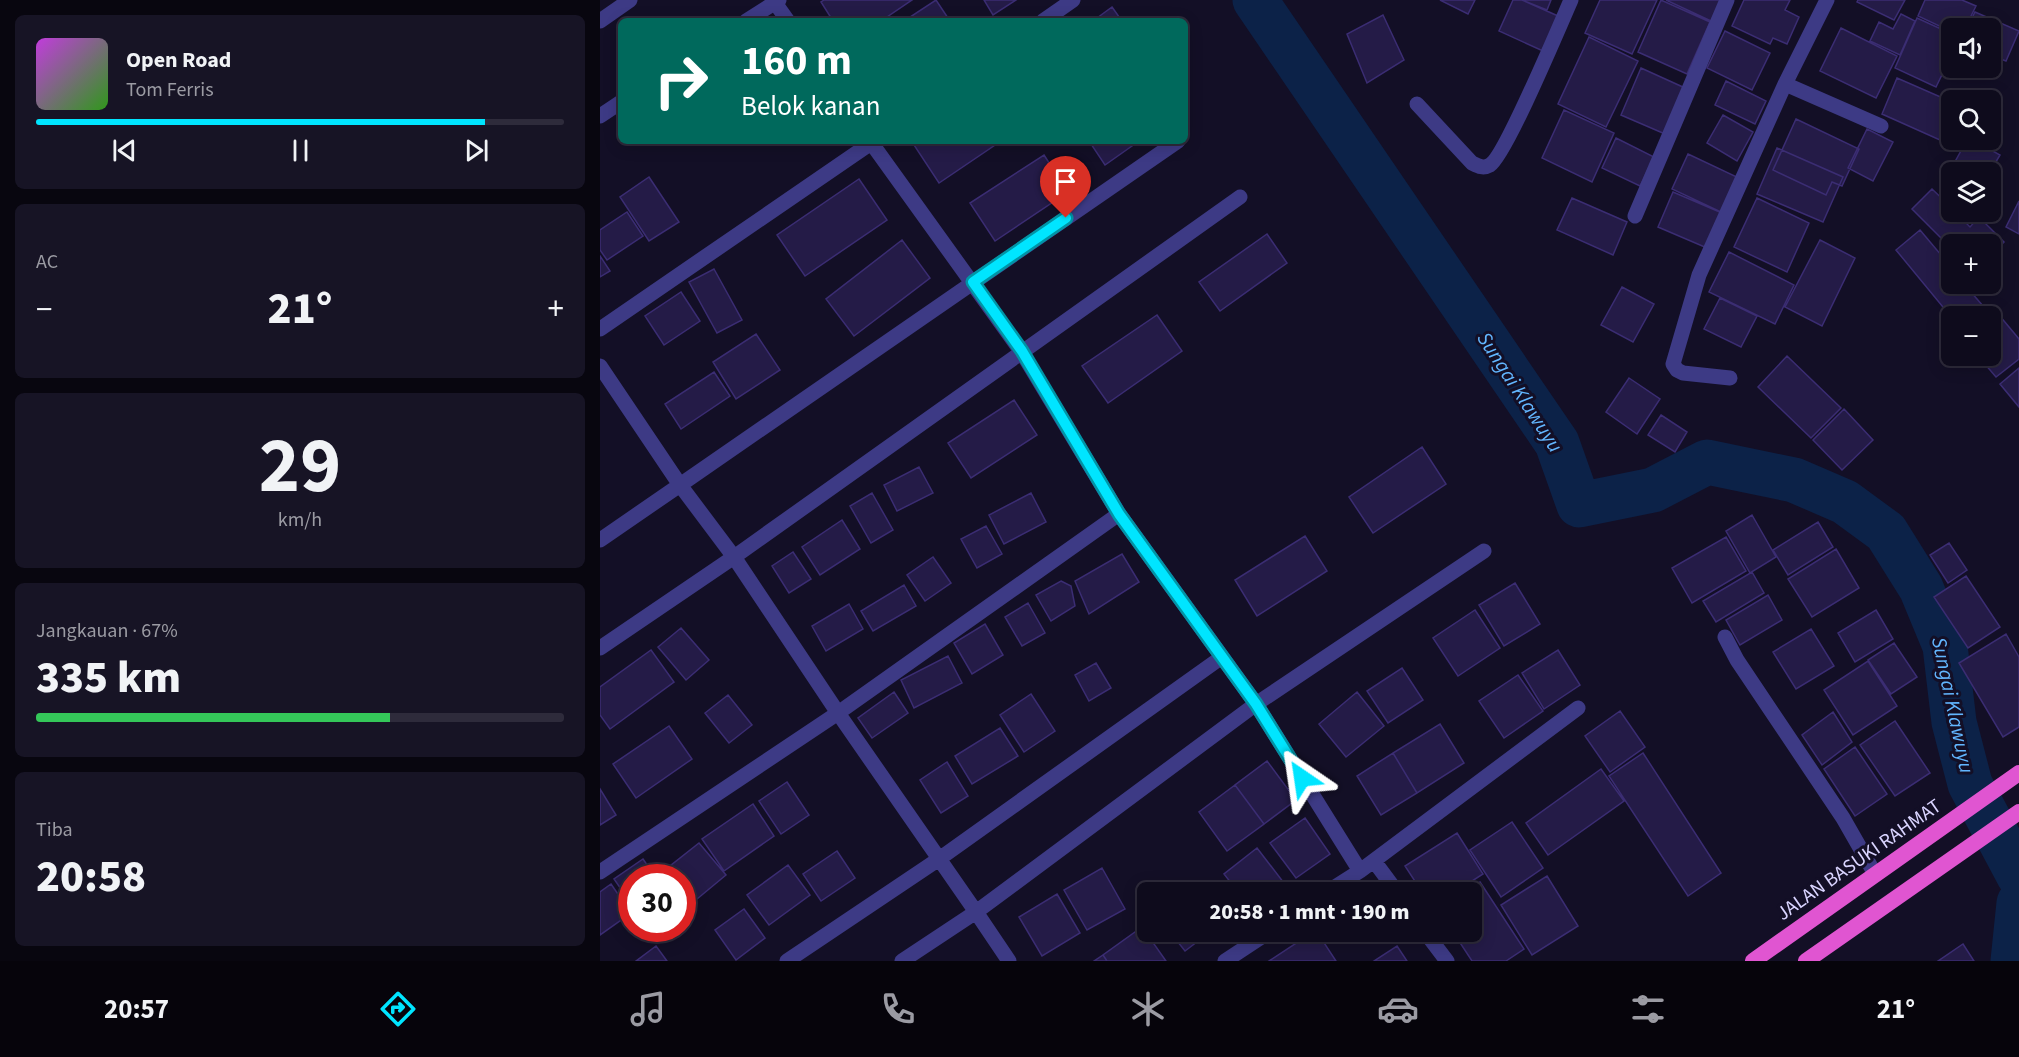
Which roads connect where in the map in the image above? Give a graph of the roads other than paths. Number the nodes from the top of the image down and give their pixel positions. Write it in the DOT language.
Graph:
graph roads {
  1 [pos="630,0"];
  2 [pos="1073,0"];
  3 [pos="1571,0"];
  4 [pos="1727,0"];
  5 [pos="1827,0"];
  6 [pos="776,1"];
  7 [pos="750,18"];
  8 [pos="786,18"];
  9 [pos="1047,18"];
  10 [pos="600,21"];
  11 [pos="1785,84"];
  12 [pos="618,104"];
  13 [pos="1417,104"];
  14 [pos="600,116"];
  15 [pos="1881,126"];
  16 [pos="869,144"];
  17 [pos="873,144"];
  18 [pos="1174,144"];
  19 [pos="1240,197"];
  20 [pos="1635,216"];
  21 [pos="973,282"];
  22 [pos="600,329"];
  23 [pos="1022,351"];
  24 [pos="600,366"];
  25 [pos="1730,378"];
  26 [pos="680,485"];
  27 [pos="1119,514"];
  28 [pos="600,540"];
  29 [pos="1485,551"];
  30 [pos="734,557"];
  31 [pos="1725,637"];
  32 [pos="600,648"];
  33 [pos="1222,657"];
  34 [pos="1256,704"];
  35 [pos="1578,708"];
  36 [pos="838,713"];
  37 [pos="2019,773"];
  38 [pos="2019,812"];
  39 [pos="939,859"];
  40 [pos="1374,861"];
  41 [pos="1360,871"];
  42 [pos="600,872"];
  43 [pos="1875,874"];
  44 [pos="1343,882"];
  45 [pos="1390,882"];
  46 [pos="976,912"];
  47 [pos="1254,942"];
  48 [pos="1433,942"];
  49 [pos="787,961"];
  50 [pos="902,961"];
  51 [pos="1009,961"];
  52 [pos="1225,961"];
  53 [pos="1447,961"];
  54 [pos="1753,961"];
  55 [pos="1806,961"];
  1 -- 10 [label="street"];
  2 -- 9 [label="street"];
  3 -- 13 [label="street"];
  4 -- 20 [label="street"];
  5 -- 11 [label="street"];
  6 -- 7 [label="street"];
  6 -- 8 [label="street"];
  11 -- 15 [label="street"];
  11 -- 25 [label="street"];
  12 -- 14 [label="street"];
  16 -- 22 [label="street"];
  17 -- 21 [label="street"];
  18 -- 21 [label="street"];
  19 -- 23 [label="street"];
  21 -- 23 [label="street"];
  21 -- 26 [label="street"];
  23 -- 27 [label="street"];
  23 -- 30 [label="street"];
  24 -- 26 [label="street"];
  26 -- 28 [label="street"];
  26 -- 30 [label="street"];
  27 -- 33 [label="street"];
  27 -- 36 [label="street"];
  29 -- 34 [label="street"];
  30 -- 32 [label="street"];
  30 -- 36 [label="street"];
  31 -- 43 [label="street"];
  33 -- 34 [label="street"];
  33 -- 39 [label="street"];
  34 -- 41 [label="street"];
  34 -- 46 [label="street"];
  35 -- 40 [label="street"];
  36 -- 39 [label="street"];
  36 -- 42 [label="street"];
  37 -- 43 [label="highway, JALAN BASUKI RAHMAT"];
  38 -- 55 [label="highway"];
  39 -- 46 [label="street"];
  39 -- 49 [label="street"];
  40 -- 41 [label="street"];
  40 -- 45 [label="street"];
  41 -- 44 [label="street"];
  43 -- 54 [label="highway, JALAN BASUKI RAHMAT"];
  46 -- 50 [label="street"];
  46 -- 51 [label="street"];
  47 -- 52 [label="street"];
  48 -- 53 [label="street"];
}
